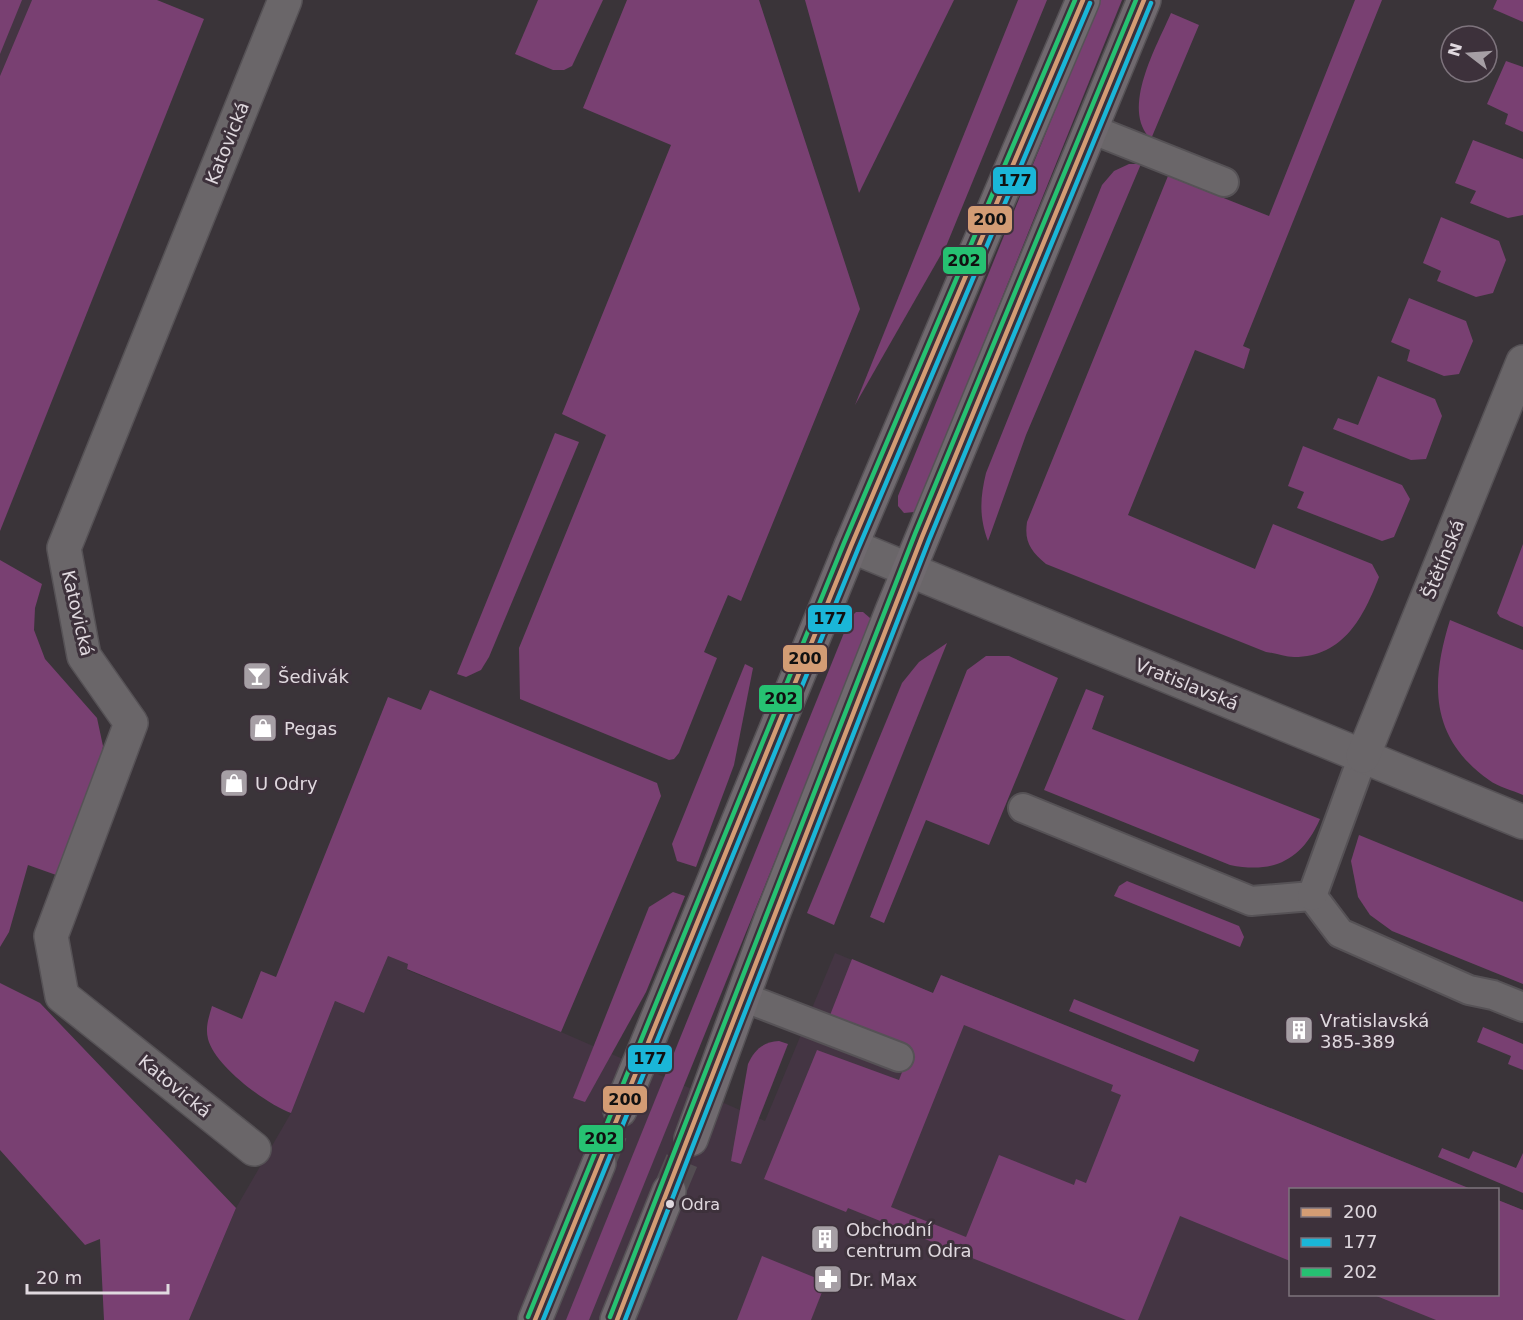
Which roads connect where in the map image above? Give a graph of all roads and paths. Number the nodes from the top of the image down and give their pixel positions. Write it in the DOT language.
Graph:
graph roads {
  1 [pos="285,0"];
  2 [pos="1083,0"];
  3 [pos="1144,0"];
  4 [pos="1091,129"];
  5 [pos="1224,182"];
  6 [pos="1523,362"];
  7 [pos="851,546"];
  8 [pos="908,570"];
  9 [pos="1363,756"];
  10 [pos="1023,808"];
  11 [pos="1523,822"];
  12 [pos="1312,896"];
  13 [pos="742,997"];
  14 [pos="1523,1007"];
  15 [pos="899,1057"];
  16 [pos="620,1110"];
  17 [pos="691,1139"];
  18 [pos="254,1149"];
  19 [pos="599,1163"];
  20 [pos="669,1191"];
  21 [pos="535,1320"];
  22 [pos="617,1320"];
  1 -- 18 [label="street, Katovická"];
  2 -- 7 [label="street"];
  3 -- 4 [label="street"];
  4 -- 5 [label="lane"];
  4 -- 8 [label="street"];
  6 -- 9 [label="street, Štětínská"];
  7 -- 8 [label="street, Vratislavská"];
  7 -- 16 [label="street"];
  8 -- 9 [label="street, Vratislavská"];
  8 -- 13 [label="street"];
  9 -- 11 [label="street, Vratislavská"];
  9 -- 12 [label="lane"];
  10 -- 12 [label="lane"];
  12 -- 14 [label="lane"];
  13 -- 15 [label="lane"];
  13 -- 17 [label="street"];
  19 -- 21 [label="street"];
  20 -- 22 [label="street"];
}
